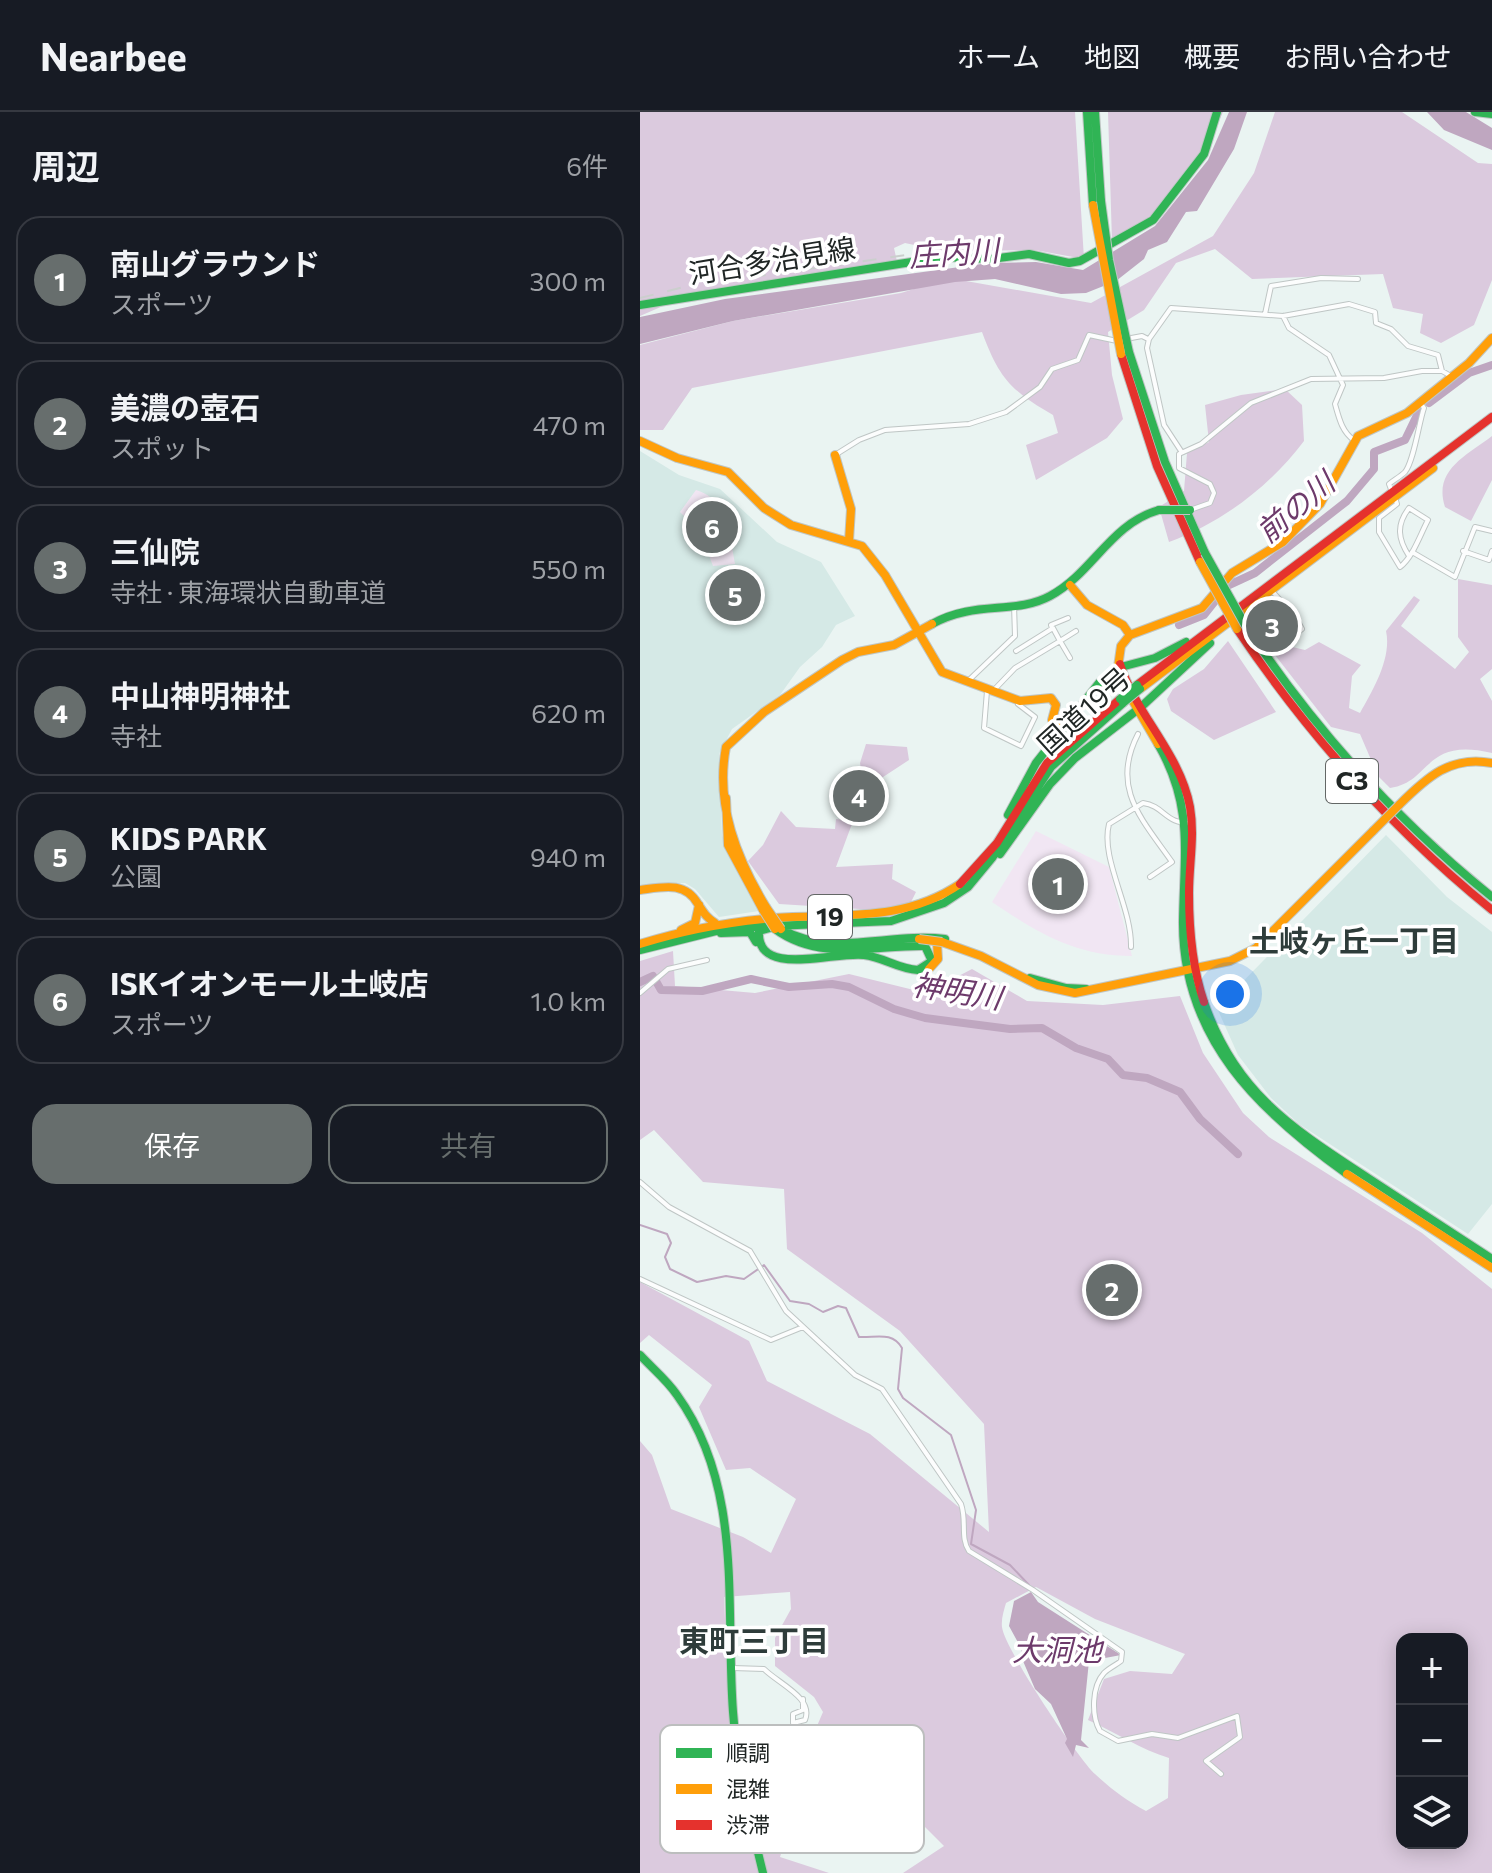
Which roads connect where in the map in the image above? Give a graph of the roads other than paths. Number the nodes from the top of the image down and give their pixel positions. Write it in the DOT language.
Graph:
graph roads {
  1 [pos="1087,112"];
  2 [pos="1095,112"];
  3 [pos="1217,112"];
  4 [pos="1475,112"];
  5 [pos="1492,114"];
  6 [pos="1097,203"];
  7 [pos="1358,279"];
  8 [pos="640,305"];
  9 [pos="1265,314"];
  10 [pos="1283,316"];
  11 [pos="1492,338"];
  12 [pos="1149,339"];
  13 [pos="1442,371"];
  14 [pos="1451,376"];
  15 [pos="1341,379"];
  16 [pos="1420,402"];
  17 [pos="1492,420"];
  18 [pos="1354,440"];
  19 [pos="640,441"];
  20 [pos="1181,451"];
  21 [pos="835,455"];
  22 [pos="1394,494"];
  23 [pos="1190,510"];
  24 [pos="1492,531"];
  25 [pos="849,541"];
  26 [pos="1463,551"];
  27 [pos="1492,551"];
  28 [pos="1410,554"];
  29 [pos="1070,585"];
  30 [pos="1271,590"];
  31 [pos="1256,595"];
  32 [pos="1014,605"];
  33 [pos="1068,618"];
  34 [pos="1239,622"];
  35 [pos="1053,628"];
  36 [pos="917,631"];
  37 [pos="1076,631"];
  38 [pos="1295,634"];
  39 [pos="1130,635"];
  40 [pos="1060,641"];
  41 [pos="1016,651"];
  42 [pos="1070,658"];
  43 [pos="1118,667"];
  44 [pos="968,681"];
  45 [pos="1139,687"];
  46 [pos="990,690"];
  47 [pos="1122,701"];
  48 [pos="1018,704"];
  49 [pos="1139,709"];
  50 [pos="1059,729"];
  51 [pos="1138,734"];
  52 [pos="1492,763"];
  53 [pos="1133,806"];
  54 [pos="1189,823"];
  55 [pos="996,843"];
  56 [pos="1150,877"];
  57 [pos="968,887"];
  58 [pos="640,890"];
  59 [pos="1492,897"];
  60 [pos="699,904"];
  61 [pos="1492,910"];
  62 [pos="764,912"];
  63 [pos="847,923"];
  64 [pos="778,929"];
  65 [pos="680,935"];
  66 [pos="939,942"];
  67 [pos="640,947"];
  68 [pos="804,947"];
  69 [pos="1131,947"];
  70 [pos="707,960"];
  71 [pos="1190,968"];
  72 [pos="1087,990"];
  73 [pos="640,993"];
  74 [pos="640,1182"];
  75 [pos="1491,1261"];
  76 [pos="640,1279"];
  77 [pos="803,1327"];
  78 [pos="640,1355"];
  79 [pos="733,1668"];
  80 [pos="803,1699"];
  81 [pos="735,1725"];
  82 [pos="1221,1774"];
  83 [pos="759,1853"];
  84 [pos="763,1873"];
  1 -- 6 [label="main road, C3"];
  2 -- 6 [label="main road, C3"];
  3 -- 8 [label="main road, 河合多治見線"];
  4 -- 5 [label="main road"];
  6 -- 34 [label="main road, C3, bridge"];
  7 -- 9 [label="street"];
  9 -- 10 [label="street"];
  9 -- 12 [label="street"];
  10 -- 13 [label="street"];
  10 -- 15 [label="street"];
  11 -- 14 [label="main road"];
  12 -- 20 [label="street"];
  12 -- 21 [label="street"];
  13 -- 14 [label="street"];
  13 -- 15 [label="street"];
  14 -- 16 [label="main road"];
  15 -- 18 [label="street"];
  15 -- 20 [label="street"];
  16 -- 18 [label="main road"];
  16 -- 22 [label="street"];
  17 -- 22 [label="main road, 国道19号 / 19"];
  18 -- 39 [label="main road"];
  19 -- 25 [label="main road"];
  20 -- 23 [label="street"];
  21 -- 25 [label="main road"];
  22 -- 28 [label="street"];
  22 -- 30 [label="main road, 国道19号 / 19"];
  22 -- 31 [label="main road, 国道19号 / 19"];
  23 -- 29 [label="main road, bridge"];
  24 -- 26 [label="street"];
  25 -- 36 [label="main road"];
  26 -- 27 [label="street"];
  26 -- 28 [label="street"];
  28 -- 28 [label="street"];
  29 -- 32 [label="main road"];
  29 -- 39 [label="main road"];
  30 -- 34 [label="main road, 国道19号 / 19"];
  30 -- 38 [label="street"];
  31 -- 43 [label="main road, 19"];
  31 -- 45 [label="main road, 国道19号 / 19"];
  32 -- 36 [label="main road"];
  32 -- 44 [label="street"];
  33 -- 35 [label="street"];
  34 -- 45 [label="main road, 国道19号 / 19"];
  34 -- 49 [label="main road, 19"];
  34 -- 59 [label="main road, C3"];
  34 -- 61 [label="main road, C3"];
  35 -- 40 [label="street"];
  35 -- 41 [label="street"];
  36 -- 44 [label="main road"];
  36 -- 62 [label="main road"];
  37 -- 40 [label="street"];
  39 -- 43 [label="main road"];
  40 -- 42 [label="street"];
  40 -- 46 [label="street"];
  43 -- 49 [label="main road"];
  43 -- 50 [label="main road, 19"];
  44 -- 46 [label="main road"];
  45 -- 47 [label="main road, 国道19号 / 19, bridge"];
  46 -- 48 [label="street"];
  46 -- 50 [label="main road"];
  47 -- 55 [label="main road, 国道19号 / 19"];
  47 -- 57 [label="main road, 国道19号 / 19"];
  49 -- 54 [label="main road"];
  49 -- 57 [label="main road, 19"];
  50 -- 55 [label="main road, 19"];
  51 -- 53 [label="street"];
  52 -- 71 [label="main road, bridge"];
  53 -- 54 [label="street"];
  53 -- 56 [label="street"];
  53 -- 69 [label="street"];
  54 -- 71 [label="main road"];
  55 -- 62 [label="main road, 国道19号 / 19"];
  57 -- 63 [label="main road, 国道19号 / 19"];
  58 -- 60 [label="main road"];
  60 -- 62 [label="main road"];
  60 -- 65 [label="main road"];
  62 -- 64 [label="main road, bridge"];
  62 -- 65 [label="main road, 国道19号 / 19"];
  63 -- 65 [label="main road, 国道19号 / 19"];
  63 -- 68 [label="main road"];
  64 -- 68 [label="main road"];
  64 -- 72 [label="main road"];
  65 -- 66 [label="main road"];
  65 -- 67 [label="main road, 国道19号 / 19"];
  66 -- 68 [label="main road, bridge"];
  66 -- 72 [label="main road"];
  70 -- 73 [label="street"];
  71 -- 72 [label="main road"];
  71 -- 75 [label="main road"];
  74 -- 77 [label="street"];
  76 -- 77 [label="street"];
  77 -- 82 [label="street"];
  78 -- 79 [label="main road"];
  79 -- 80 [label="street"];
  79 -- 81 [label="main road"];
  80 -- 80 [label="street"];
  83 -- 84 [label="main road"];
}
